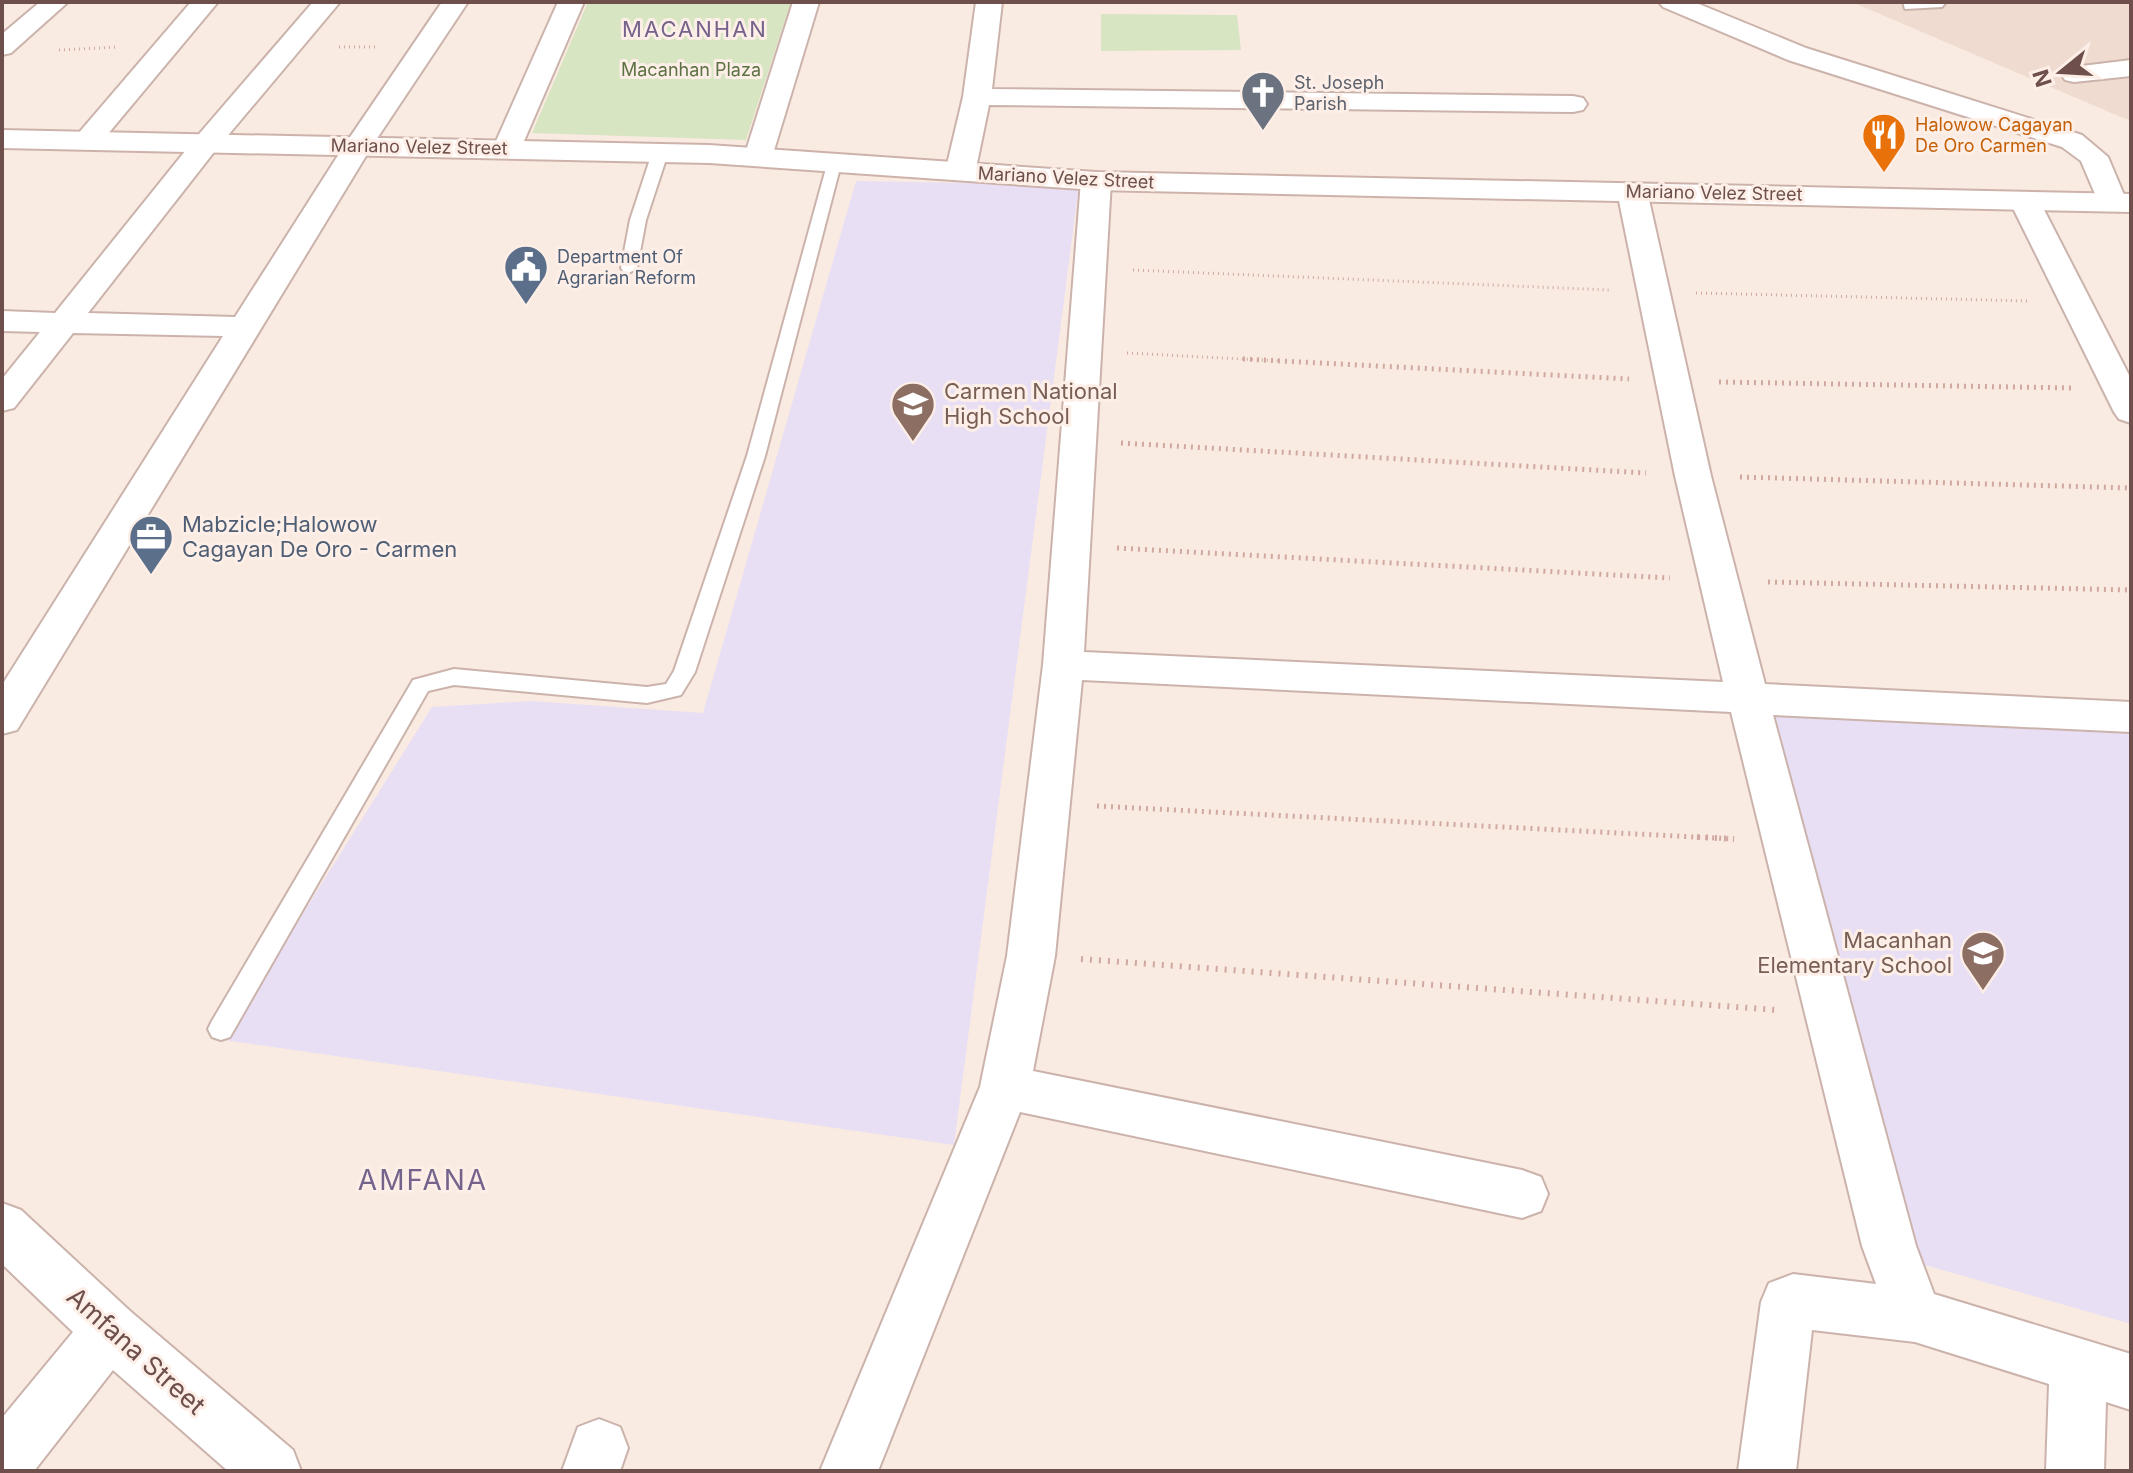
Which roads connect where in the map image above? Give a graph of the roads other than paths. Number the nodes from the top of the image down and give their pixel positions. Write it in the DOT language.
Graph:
graph roads {
  1 [pos="205,2"];
  2 [pos="327,2"];
  3 [pos="455,2"];
  4 [pos="571,2"];
  5 [pos="806,2"];
  6 [pos="989,2"];
  7 [pos="1672,2"];
  8 [pos="52,5"];
  9 [pos="18,8"];
  10 [pos="2,47"];
  11 [pos="2131,68"];
  12 [pos="2074,74"];
  13 [pos="977,97"];
  14 [pos="1573,104"];
  15 [pos="2,139"];
  16 [pos="87,141"];
  17 [pos="204,146"];
  18 [pos="358,146"];
  19 [pos="507,148"];
  20 [pos="660,153"];
  21 [pos="758,157"];
  22 [pos="833,164"];
  23 [pos="960,173"];
  24 [pos="1096,181"];
  25 [pos="1632,191"];
  26 [pos="2025,202"];
  27 [pos="2121,203"];
  28 [pos="629,268"];
  29 [pos="2,321"];
  30 [pos="65,323"];
  31 [pos="246,327"];
  32 [pos="2125,400"];
  33 [pos="2,401"];
  34 [pos="1063,665"];
  35 [pos="1749,697"];
  36 [pos="5,707"];
  37 [pos="2131,717"];
  38 [pos="221,1029"];
  39 [pos="1005,1087"];
  40 [pos="1522,1194"];
  41 [pos="2,1228"];
  42 [pos="1915,1315"];
  43 [pos="110,1330"];
  44 [pos="2078,1367"];
  45 [pos="2131,1382"];
  46 [pos="2,1464"];
  47 [pos="272,1471"];
  48 [pos="849,1471"];
  49 [pos="1767,1471"];
  50 [pos="2075,1471"];
  1 -- 16 [label="street"];
  2 -- 17 [label="street"];
  3 -- 18 [label="street"];
  4 -- 19 [label="street"];
  5 -- 21 [label="street"];
  6 -- 13 [label="street"];
  7 -- 27 [label="street"];
  8 -- 9 [label="street"];
  8 -- 10 [label="street"];
  11 -- 12 [label="street"];
  13 -- 14 [label="street"];
  13 -- 23 [label="street"];
  15 -- 16 [label="street, Mariano Velez Street"];
  16 -- 17 [label="street, Mariano Velez Street"];
  17 -- 18 [label="street, Mariano Velez Street"];
  17 -- 30 [label="street"];
  18 -- 19 [label="street, Mariano Velez Street"];
  18 -- 31 [label="street"];
  19 -- 20 [label="street, Mariano Velez Street"];
  20 -- 21 [label="street, Mariano Velez Street"];
  20 -- 28 [label="lane"];
  21 -- 22 [label="street, Mariano Velez Street"];
  22 -- 23 [label="street, Mariano Velez Street"];
  22 -- 38 [label="lane"];
  23 -- 24 [label="street, Mariano Velez Street"];
  24 -- 25 [label="street, Mariano Velez Street"];
  24 -- 34 [label="street"];
  25 -- 26 [label="street, Mariano Velez Street"];
  25 -- 35 [label="street"];
  26 -- 27 [label="street, Mariano Velez Street"];
  26 -- 32 [label="street"];
  29 -- 30 [label="street"];
  30 -- 31 [label="street"];
  30 -- 33 [label="street"];
  31 -- 36 [label="street"];
  34 -- 35 [label="street"];
  34 -- 39 [label="street"];
  35 -- 37 [label="street"];
  35 -- 42 [label="street"];
  39 -- 40 [label="street"];
  39 -- 48 [label="street"];
  41 -- 43 [label="street, Amfana Street"];
  42 -- 44 [label="street"];
  42 -- 49 [label="street"];
  43 -- 46 [label="street"];
  43 -- 47 [label="street, Amfana Street"];
  44 -- 45 [label="street"];
  44 -- 50 [label="street"];
}
